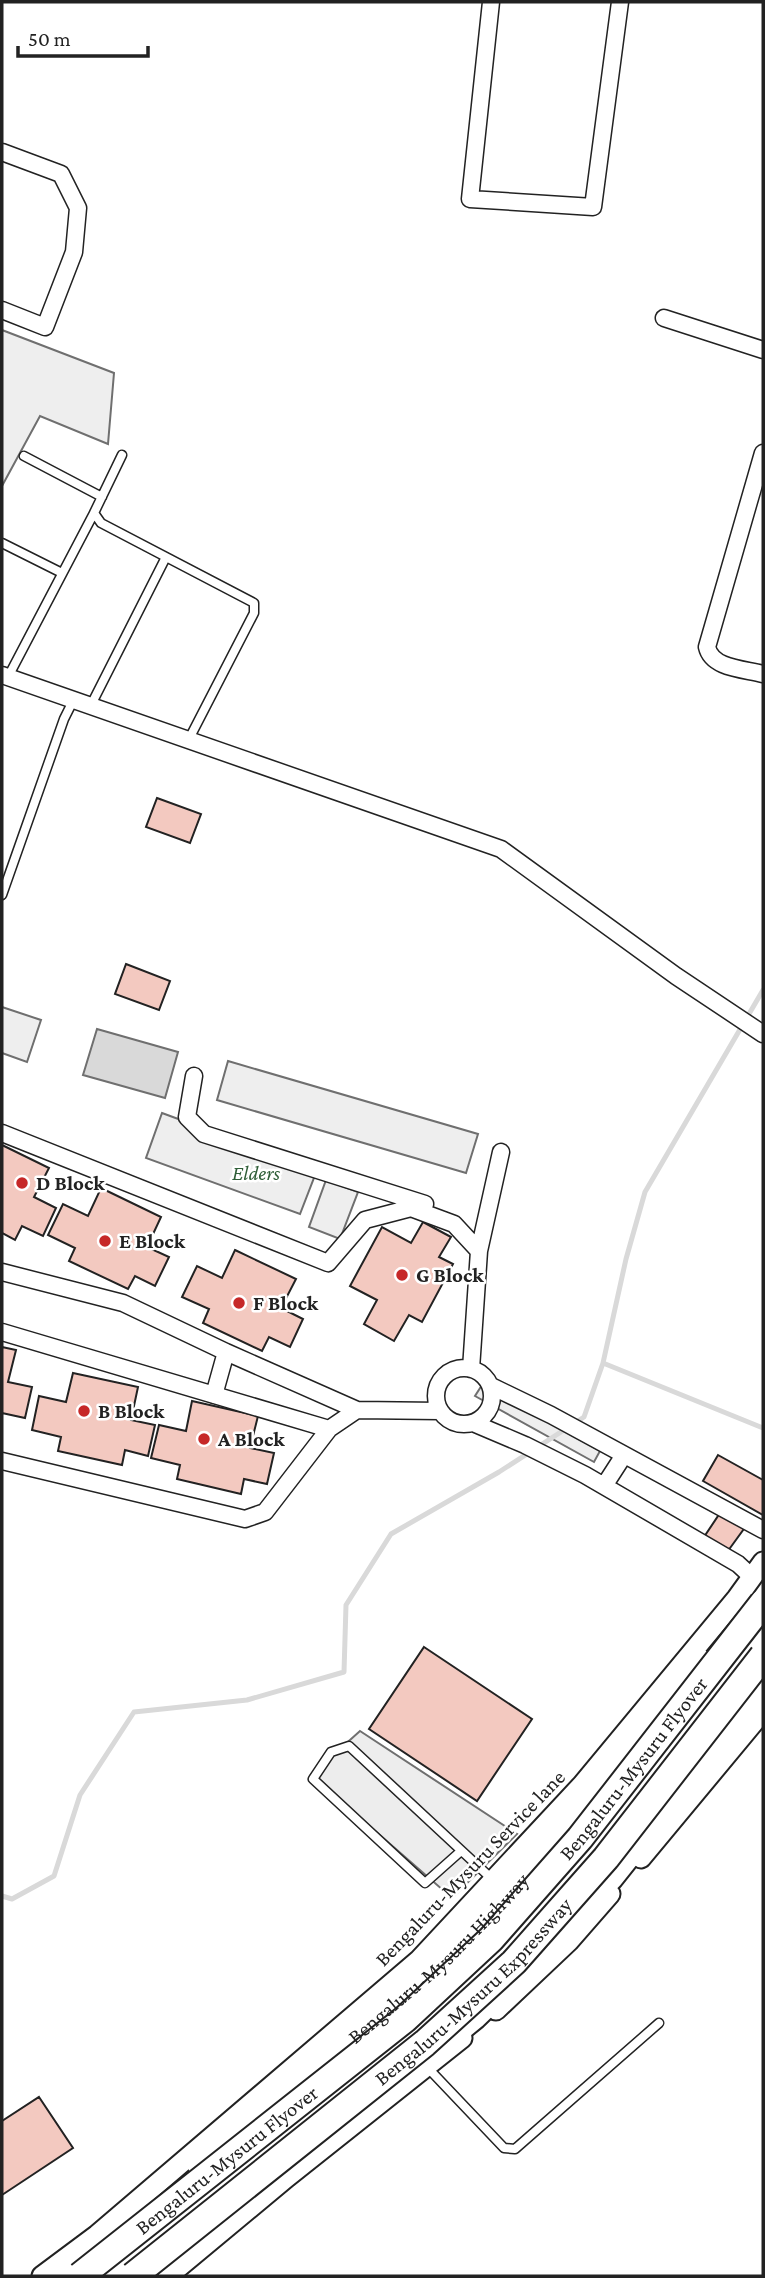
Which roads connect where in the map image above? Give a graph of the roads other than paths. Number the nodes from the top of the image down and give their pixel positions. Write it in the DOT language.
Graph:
graph roads {
  1 [pos="491,2"];
  2 [pos="620,2"];
  3 [pos="2,152"];
  4 [pos="2,310"];
  5 [pos="664,318"];
  6 [pos="763,350"];
  7 [pos="763,453"];
  8 [pos="122,455"];
  9 [pos="24,456"];
  10 [pos="102,497"];
  11 [pos="94,513"];
  12 [pos="2,543"];
  13 [pos="166,557"];
  14 [pos="62,573"];
  15 [pos="763,674"];
  16 [pos="5,676"];
  17 [pos="74,699"];
  18 [pos="91,705"];
  19 [pos="189,739"];
  20 [pos="2,895"];
  21 [pos="763,1034"];
  22 [pos="194,1076"];
  23 [pos="2,1133"];
  24 [pos="501,1152"];
  25 [pos="454,1224"];
  26 [pos="479,1251"];
  27 [pos="2,1272"];
  28 [pos="2,1332"];
  29 [pos="226,1352"];
  30 [pos="471,1369"];
  31 [pos="491,1386"];
  32 [pos="214,1395"];
  33 [pos="357,1410"];
  34 [pos="440,1411"];
  35 [pos="473,1423"];
  36 [pos="330,1429"];
  37 [pos="624,1455"];
  38 [pos="2,1461"];
  39 [pos="604,1486"];
  40 [pos="763,1530"];
  41 [pos="759,1575"];
  42 [pos="763,1603"];
  43 [pos="763,1656"];
  44 [pos="763,1685"];
  45 [pos="763,1711"];
  46 [pos="725,1746"];
  47 [pos="461,1850"];
  48 [pos="495,1881"];
  49 [pos="469,1935"];
  50 [pos="512,1979"];
  51 [pos="659,2023"];
  52 [pos="427,2067"];
  53 [pos="42,2276"];
  54 [pos="60,2276"];
  55 [pos="80,2276"];
  56 [pos="133,2276"];
  57 [pos="150,2276"];
  58 [pos="168,2276"];
  1 -- 2 [label="street"];
  3 -- 4 [label="street"];
  5 -- 6 [label="street"];
  7 -- 15 [label="street"];
  8 -- 10 [label="lane"];
  9 -- 10 [label="lane"];
  10 -- 11 [label="lane"];
  11 -- 13 [label="lane"];
  11 -- 14 [label="lane"];
  12 -- 14 [label="lane"];
  13 -- 18 [label="lane"];
  13 -- 19 [label="lane"];
  14 -- 16 [label="lane"];
  16 -- 17 [label="street"];
  17 -- 18 [label="street"];
  17 -- 20 [label="lane"];
  18 -- 19 [label="street"];
  19 -- 21 [label="street"];
  22 -- 25 [label="street"];
  23 -- 25 [label="street"];
  24 -- 26 [label="street"];
  25 -- 26 [label="street"];
  26 -- 30 [label="street"];
  27 -- 29 [label="street"];
  28 -- 32 [label="street"];
  29 -- 32 [label="street"];
  29 -- 33 [label="street"];
  30 -- 31 [label="street"];
  30 -- 34 [label="street"];
  31 -- 35 [label="street"];
  31 -- 37 [label="street"];
  32 -- 36 [label="street"];
  33 -- 34 [label="street"];
  33 -- 36 [label="street"];
  34 -- 35 [label="street"];
  35 -- 39 [label="street"];
  36 -- 38 [label="street"];
  37 -- 39 [label="street"];
  37 -- 40 [label="street"];
  39 -- 41 [label="street"];
  41 -- 48 [label="street, Bengaluru-Mysuru Service lane"];
  41 -- 49 [label="highway, Bengaluru-Mysuru Highway"];
  42 -- 55 [label="highway, Bengaluru-Mysuru Flyover, bridge"];
  43 -- 56 [label="highway, Bengaluru-Mysuru Expressway, bridge"];
  44 -- 46 [label="highway, Bengaluru-Mysuru Expressway"];
  45 -- 46 [label="street, Bengaluru-Mysuru Expressway"];
  46 -- 50 [label="highway, Bengaluru-Mysuru Expressway"];
  46 -- 52 [label="street, Bengaluru-Mysuru Expressway"];
  47 -- 47 [label="lane"];
  47 -- 48 [label="lane"];
  48 -- 53 [label="street, Bengaluru-Mysuru Service lane"];
  49 -- 50 [label="highway"];
  49 -- 54 [label="highway, Bengaluru-Mysuru Highway"];
  50 -- 57 [label="highway, Bengaluru-Mysuru Expressway"];
  51 -- 52 [label="lane"];
  52 -- 58 [label="street, Bengaluru-Mysuru Expressway"];
}
